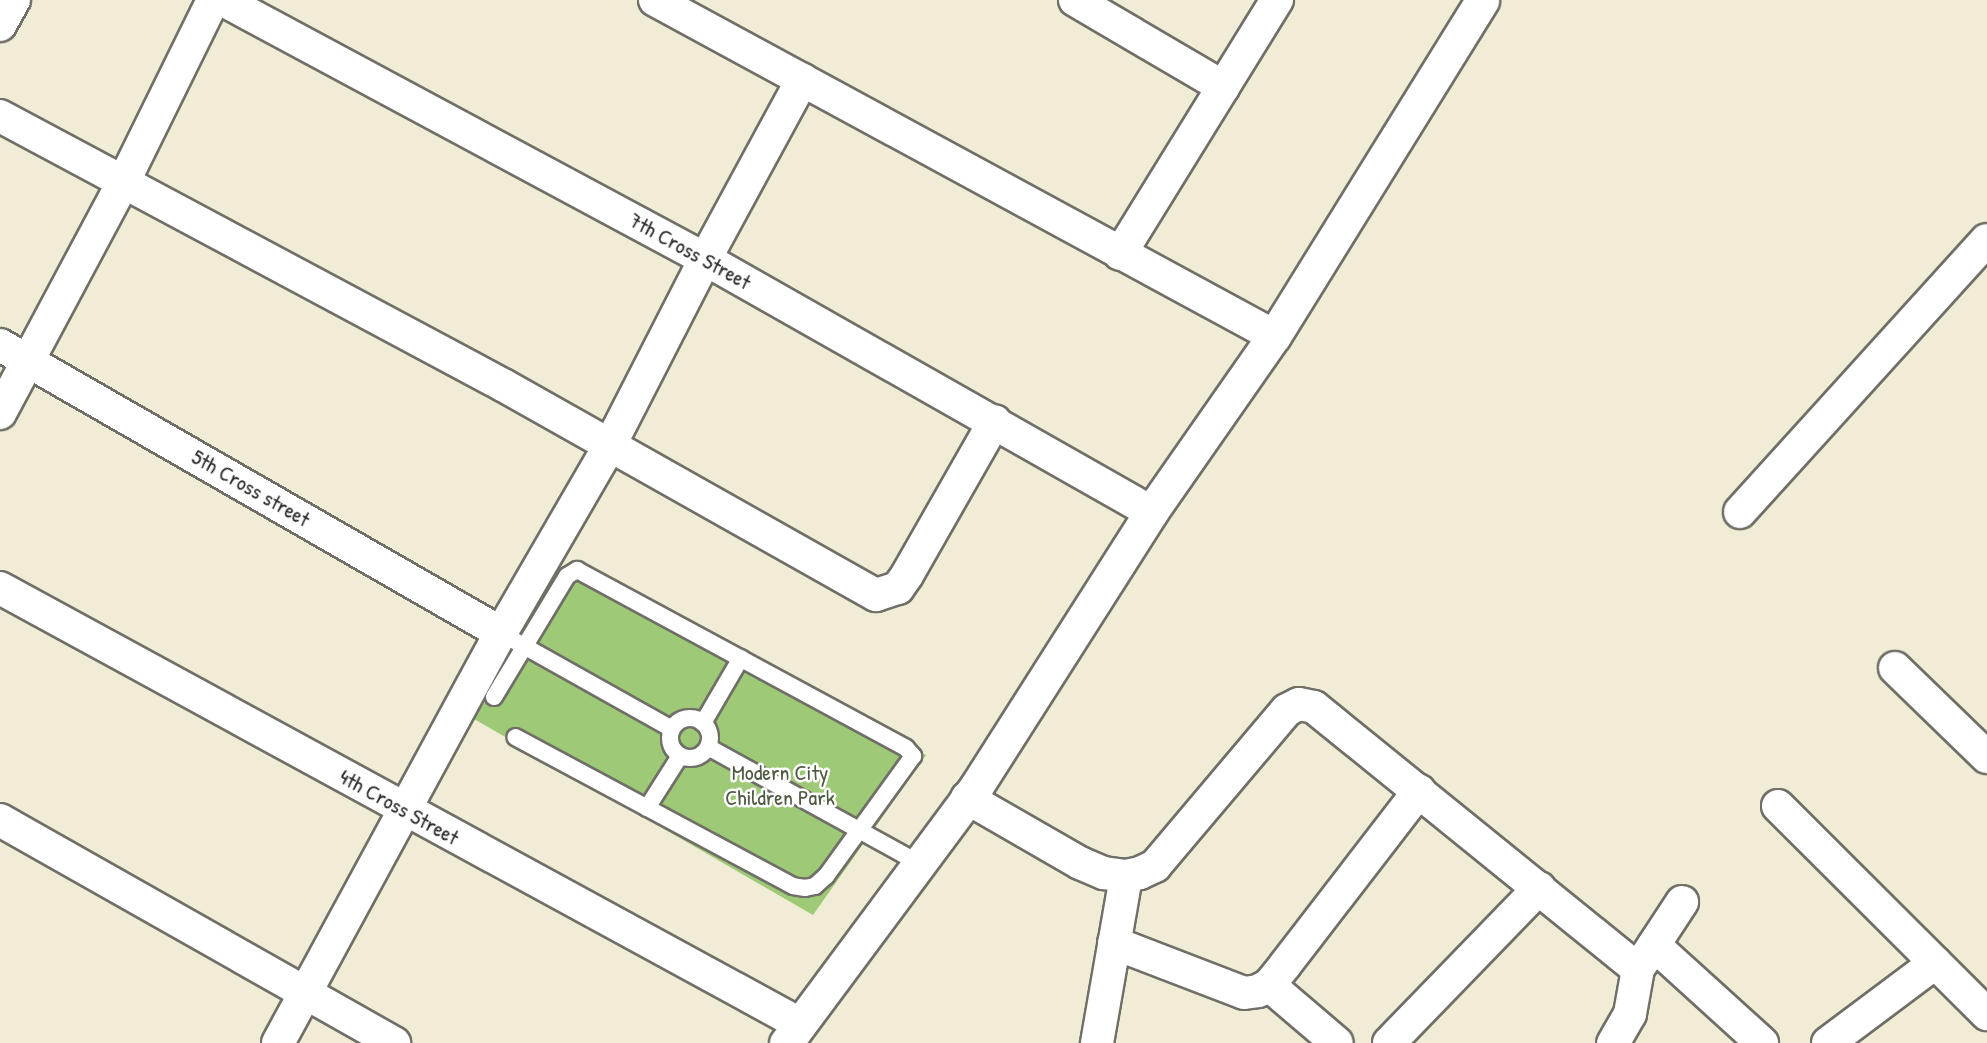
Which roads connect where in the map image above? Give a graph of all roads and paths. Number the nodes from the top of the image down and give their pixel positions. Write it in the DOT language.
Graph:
graph roads {
  1 [pos="14,0"];
  2 [pos="213,0"];
  3 [pos="223,0"];
  4 [pos="1075,0"];
  5 [pos="1277,0"];
  6 [pos="1482,0"];
  7 [pos="666,3"];
  8 [pos="0,25"];
  9 [pos="802,80"];
  10 [pos="1223,87"];
  11 [pos="0,116"];
  12 [pos="123,183"];
  13 [pos="1987,240"];
  14 [pos="1120,254"];
  15 [pos="705,259"];
  16 [pos="1274,336"];
  17 [pos="0,345"];
  18 [pos="30,360"];
  19 [pos="0,413"];
  20 [pos="995,421"];
  21 [pos="610,445"];
  22 [pos="1151,512"];
  23 [pos="1740,512"];
  24 [pos="0,588"];
  25 [pos="512,639"];
  26 [pos="741,658"];
  27 [pos="1895,668"];
  28 [pos="494,697"];
  29 [pos="703,723"];
  30 [pos="672,729"];
  31 [pos="515,737"];
  32 [pos="708,747"];
  33 [pos="680,756"];
  34 [pos="1987,757"];
  35 [pos="1419,791"];
  36 [pos="967,798"];
  37 [pos="1778,807"];
  38 [pos="647,808"];
  39 [pos="405,810"];
  40 [pos="0,820"];
  41 [pos="857,829"];
  42 [pos="917,862"];
  43 [pos="1126,876"];
  44 [pos="1539,888"];
  45 [pos="1682,902"];
  46 [pos="1114,943"];
  47 [pos="1646,957"];
  48 [pos="1935,963"];
  49 [pos="1269,985"];
  50 [pos="305,993"];
  51 [pos="1987,1014"];
  52 [pos="793,1033"];
  53 [pos="278,1043"];
  54 [pos="394,1043"];
  55 [pos="1097,1043"];
  56 [pos="1337,1043"];
  57 [pos="1389,1043"];
  58 [pos="1613,1043"];
  59 [pos="1762,1043"];
  60 [pos="1828,1043"];
  1 -- 8 [label="street"];
  2 -- 12 [label="street"];
  3 -- 15 [label="street, 7th Cross Street"];
  4 -- 10 [label="street"];
  5 -- 10 [label="street"];
  6 -- 16 [label="street"];
  7 -- 9 [label="street"];
  9 -- 14 [label="street"];
  9 -- 15 [label="street"];
  10 -- 14 [label="street"];
  11 -- 12 [label="street"];
  12 -- 18 [label="street"];
  12 -- 21 [label="street"];
  13 -- 23 [label="street"];
  14 -- 16 [label="street"];
  15 -- 20 [label="street, 7th Cross Street"];
  15 -- 21 [label="street"];
  16 -- 22 [label="street"];
  17 -- 18 [label="street, 5th Cross street"];
  18 -- 19 [label="street"];
  18 -- 25 [label="street, 5th Cross street"];
  20 -- 21 [label="street"];
  20 -- 22 [label="street, 7th Cross Street"];
  21 -- 25 [label="street"];
  22 -- 36 [label="street"];
  24 -- 39 [label="street, 4th Cross Street"];
  25 -- 26 [label="lane"];
  25 -- 28 [label="lane"];
  25 -- 30 [label="lane"];
  25 -- 39 [label="street"];
  26 -- 29 [label="lane"];
  26 -- 41 [label="lane"];
  27 -- 34 [label="street"];
  29 -- 30 [label="lane"];
  29 -- 32 [label="lane"];
  30 -- 33 [label="lane"];
  31 -- 38 [label="lane"];
  32 -- 33 [label="lane"];
  32 -- 41 [label="lane"];
  33 -- 38 [label="lane"];
  35 -- 43 [label="street"];
  35 -- 44 [label="street"];
  35 -- 49 [label="street"];
  36 -- 42 [label="street"];
  36 -- 43 [label="street"];
  37 -- 48 [label="street"];
  38 -- 41 [label="lane"];
  39 -- 50 [label="street"];
  39 -- 52 [label="street, 4th Cross Street"];
  40 -- 50 [label="street"];
  41 -- 42 [label="lane"];
  42 -- 52 [label="street"];
  43 -- 46 [label="street"];
  44 -- 47 [label="street"];
  44 -- 57 [label="street"];
  45 -- 47 [label="street"];
  46 -- 49 [label="street"];
  46 -- 55 [label="street"];
  47 -- 58 [label="street"];
  47 -- 59 [label="street"];
  48 -- 51 [label="street"];
  48 -- 60 [label="street"];
  49 -- 56 [label="street"];
  50 -- 53 [label="street"];
  50 -- 54 [label="street"];
}
